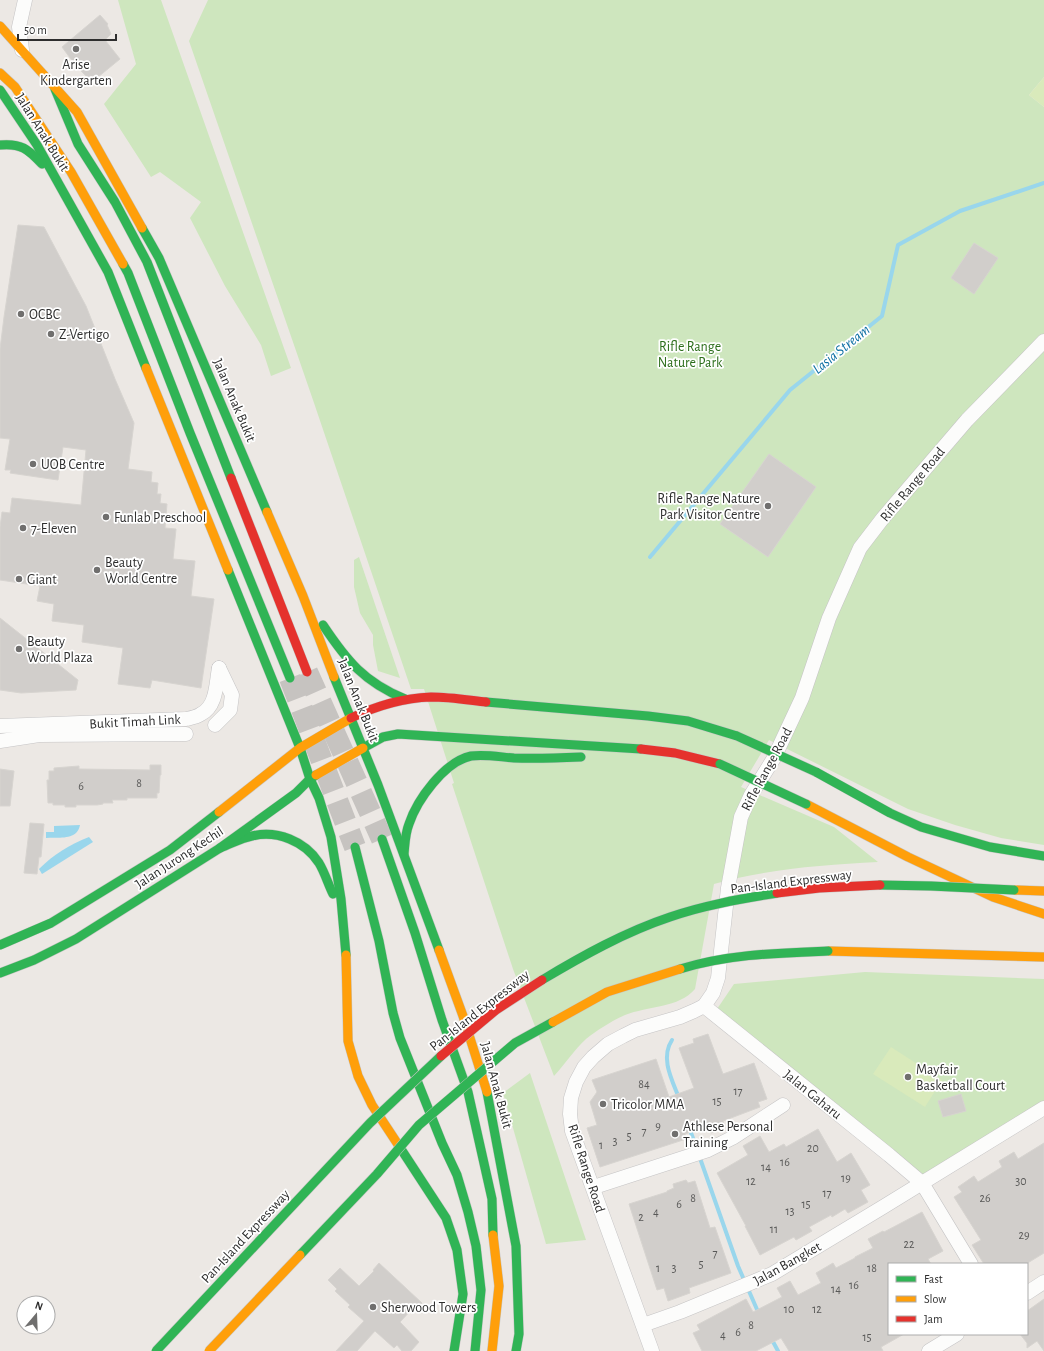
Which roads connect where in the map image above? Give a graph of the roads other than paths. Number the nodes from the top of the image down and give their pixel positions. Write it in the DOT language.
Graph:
graph roads {
  1 [pos="25,0"];
  2 [pos="0,26"];
  3 [pos="22,50"];
  4 [pos="0,73"];
  5 [pos="54,88"];
  6 [pos="0,90"];
  7 [pos="0,145"];
  8 [pos="57,179"];
  9 [pos="1044,341"];
  10 [pos="303,596"];
  11 [pos="307,672"];
  12 [pos="290,678"];
  13 [pos="404,699"];
  14 [pos="351,718"];
  15 [pos="215,724"];
  16 [pos="0,726"];
  17 [pos="186,734"];
  18 [pos="0,741"];
  19 [pos="623,747"];
  20 [pos="300,748"];
  21 [pos="363,748"];
  22 [pos="310,779"];
  23 [pos="382,839"];
  24 [pos="355,847"];
  25 [pos="220,848"];
  26 [pos="404,855"];
  27 [pos="1044,856"];
  28 [pos="1044,891"];
  29 [pos="342,913"];
  30 [pos="1044,914"];
  31 [pos="0,945"];
  32 [pos="1044,957"];
  33 [pos="0,973"];
  34 [pos="704,1006"];
  35 [pos="783,1105"];
  36 [pos="1044,1108"];
  37 [pos="922,1183"];
  38 [pos="594,1187"];
  39 [pos="970,1263"];
  40 [pos="1044,1282"];
  41 [pos="1028,1292"];
  42 [pos="643,1325"];
  43 [pos="955,1335"];
  44 [pos="156,1351"];
  45 [pos="209,1351"];
  46 [pos="454,1351"];
  47 [pos="475,1351"];
  48 [pos="492,1351"];
  49 [pos="516,1351"];
  50 [pos="652,1351"];
  51 [pos="929,1351"];
  1 -- 3 [label="street"];
  2 -- 3 [label="main road"];
  3 -- 5 [label="main road"];
  4 -- 12 [label="main road, Jalan Anak Bukit"];
  5 -- 10 [label="main road, Jalan Anak Bukit"];
  5 -- 11 [label="main road, Jalan Anak Bukit"];
  6 -- 8 [label="main road, Jalan Anak Bukit"];
  7 -- 8 [label="main road"];
  8 -- 20 [label="main road, Jalan Anak Bukit"];
  9 -- 34 [label="street, Rifle Range Road"];
  10 -- 13 [label="main road"];
  10 -- 14 [label="main road, Jalan Anak Bukit"];
  13 -- 14 [label="main road, Jalan Jurong Kechil"];
  13 -- 27 [label="main road, Jalan Jurong Kechil, bridge"];
  14 -- 20 [label="main road, Jalan Jurong Kechil"];
  14 -- 21 [label="main road, Jalan Anak Bukit"];
  15 -- 16 [label="street, Bukit Timah Link"];
  17 -- 18 [label="street, Bukit Timah Link"];
  19 -- 21 [label="main road, Jalan Jurong Kechil"];
  19 -- 26 [label="main road"];
  19 -- 30 [label="main road, Jalan Jurong Kechil, bridge"];
  20 -- 22 [label="main road, Jalan Anak Bukit"];
  20 -- 31 [label="main road, Jalan Jurong Kechil"];
  21 -- 22 [label="main road, Jalan Jurong Kechil"];
  21 -- 26 [label="main road, Jalan Anak Bukit"];
  22 -- 25 [label="main road, Jalan Jurong Kechil"];
  22 -- 29 [label="main road, Jalan Anak Bukit"];
  23 -- 48 [label="main road"];
  24 -- 47 [label="main road"];
  25 -- 29 [label="main road"];
  25 -- 33 [label="main road, Jalan Jurong Kechil"];
  26 -- 49 [label="main road, Jalan Anak Bukit"];
  28 -- 44 [label="main road, Pan-Island Expressway, bridge"];
  29 -- 46 [label="main road, Jalan Anak Bukit"];
  32 -- 45 [label="main road, bridge"];
  34 -- 37 [label="street, Jalan Gaharu"];
  34 -- 38 [label="street, Rifle Range Road"];
  35 -- 38 [label="street"];
  36 -- 37 [label="street"];
  37 -- 39 [label="street, Jalan Gaharu"];
  37 -- 42 [label="street, Jalan Bangket"];
  38 -- 42 [label="street, Rifle Range Road"];
  40 -- 41 [label="street"];
  42 -- 50 [label="street, Rifle Range Road"];
  43 -- 51 [label="street"];
}
